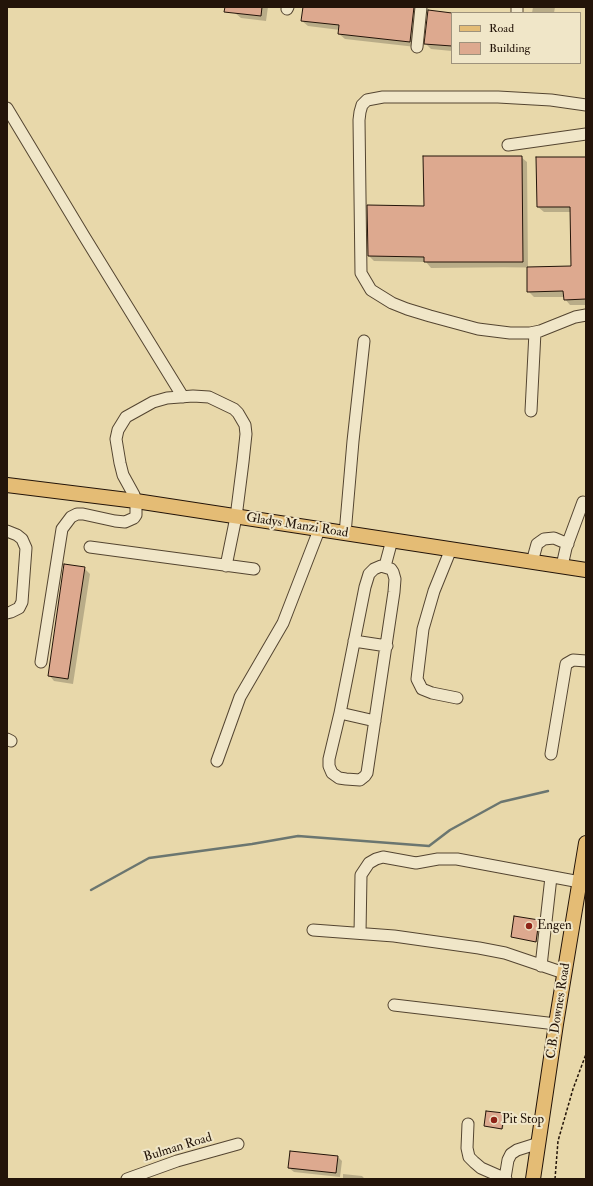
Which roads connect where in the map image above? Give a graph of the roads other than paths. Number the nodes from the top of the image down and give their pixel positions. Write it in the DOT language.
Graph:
graph roads {
  1 [pos="421,7"];
  2 [pos="417,47"];
  3 [pos="586,105"];
  4 [pos="7,108"];
  5 [pos="586,134"];
  6 [pos="508,145"];
  7 [pos="586,315"];
  8 [pos="535,332"];
  9 [pos="364,341"];
  10 [pos="183,397"];
  11 [pos="531,411"];
  12 [pos="7,485"];
  13 [pos="136,502"];
  14 [pos="583,502"];
  15 [pos="236,517"];
  16 [pos="319,530"];
  17 [pos="7,531"];
  18 [pos="345,534"];
  19 [pos="392,540"];
  20 [pos="568,544"];
  21 [pos="90,546"];
  22 [pos="451,549"];
  23 [pos="532,562"];
  24 [pos="586,563"];
  25 [pos="226,566"];
  26 [pos="385,566"];
  27 [pos="566,567"];
  28 [pos="254,569"];
  29 [pos="586,570"];
  30 [pos="7,613"];
  31 [pos="354,640"];
  32 [pos="386,646"];
  33 [pos="586,661"];
  34 [pos="41,662"];
  35 [pos="457,698"];
  36 [pos="340,713"];
  37 [pos="375,721"];
  38 [pos="551,754"];
  39 [pos="217,762"];
  40 [pos="586,843"];
  41 [pos="551,877"];
  42 [pos="580,882"];
  43 [pos="313,930"];
  44 [pos="360,933"];
  45 [pos="541,966"];
  46 [pos="564,973"];
  47 [pos="394,1005"];
  48 [pos="556,1024"];
  49 [pos="468,1124"];
  50 [pos="538,1143"];
  51 [pos="238,1144"];
  52 [pos="127,1179"];
  53 [pos="505,1179"];
  54 [pos="533,1179"];
  1 -- 2 [label="lane"];
  3 -- 8 [label="lane"];
  4 -- 10 [label="lane"];
  5 -- 6 [label="lane"];
  7 -- 8 [label="lane"];
  8 -- 11 [label="lane"];
  9 -- 18 [label="lane"];
  10 -- 13 [label="lane"];
  10 -- 15 [label="lane"];
  12 -- 13 [label="main road, Gladys Manzi Road"];
  13 -- 15 [label="main road, Gladys Manzi Road"];
  13 -- 34 [label="lane"];
  14 -- 20 [label="lane"];
  15 -- 16 [label="main road, Gladys Manzi Road"];
  15 -- 25 [label="lane"];
  16 -- 18 [label="main road, Gladys Manzi Road"];
  16 -- 39 [label="lane"];
  17 -- 30 [label="lane"];
  18 -- 19 [label="main road, Gladys Manzi Road"];
  19 -- 22 [label="main road, Gladys Manzi Road"];
  19 -- 26 [label="lane"];
  20 -- 23 [label="lane"];
  20 -- 27 [label="lane"];
  21 -- 25 [label="lane"];
  22 -- 23 [label="main road, Gladys Manzi Road"];
  22 -- 35 [label="lane"];
  23 -- 27 [label="main road, Gladys Manzi Road"];
  24 -- 27 [label="main road"];
  25 -- 28 [label="lane"];
  26 -- 31 [label="lane"];
  26 -- 32 [label="lane"];
  27 -- 29 [label="main road, Gladys Manzi Road"];
  31 -- 32 [label="lane"];
  31 -- 36 [label="lane"];
  32 -- 37 [label="lane"];
  33 -- 38 [label="lane"];
  36 -- 37 [label="lane"];
  36 -- 37 [label="lane"];
  40 -- 42 [label="main road, C.B. Downes Road"];
  41 -- 42 [label="lane"];
  41 -- 44 [label="lane"];
  41 -- 45 [label="lane"];
  42 -- 46 [label="main road, C.B. Downes Road"];
  43 -- 44 [label="lane"];
  44 -- 45 [label="lane"];
  45 -- 46 [label="lane"];
  46 -- 48 [label="main road, C.B. Downes Road"];
  47 -- 48 [label="lane"];
  48 -- 50 [label="main road, C.B. Downes Road"];
  49 -- 53 [label="lane"];
  50 -- 53 [label="lane"];
  50 -- 54 [label="main road, C.B. Downes Road"];
  51 -- 52 [label="lane, Bulman Road"];
}
